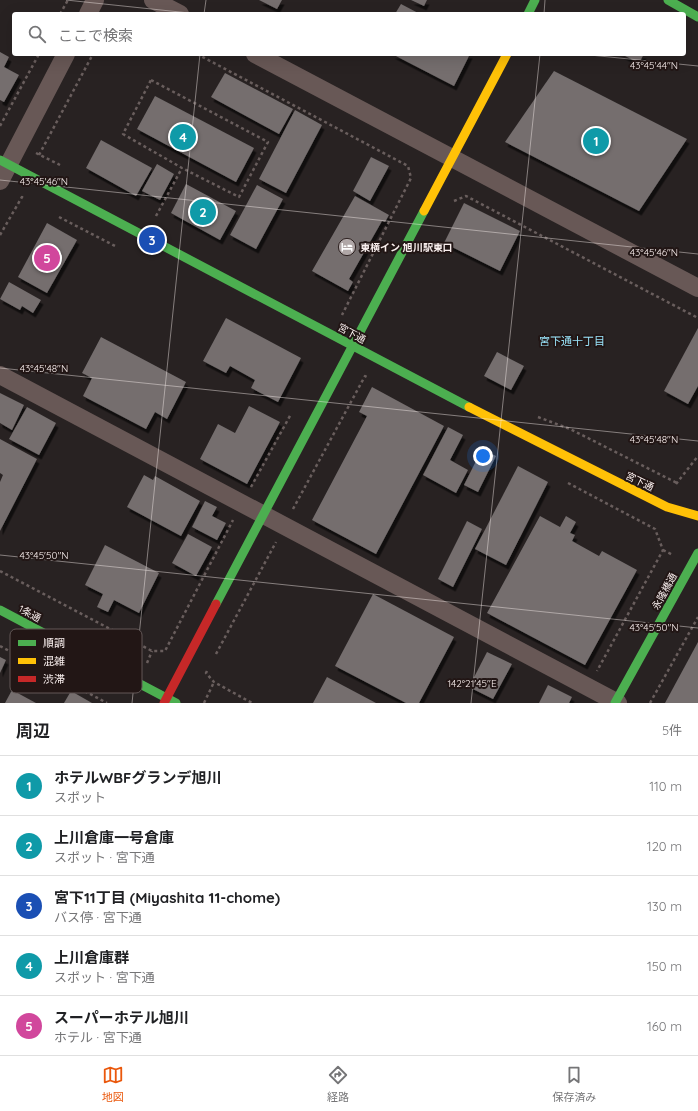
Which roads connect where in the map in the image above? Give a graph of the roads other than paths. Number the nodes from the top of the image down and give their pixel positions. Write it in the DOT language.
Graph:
graph roads {
  1 [pos="95,0"];
  2 [pos="153,0"];
  3 [pos="535,0"];
  4 [pos="668,0"];
  5 [pos="89,12"];
  6 [pos="176,12"];
  7 [pos="529,12"];
  8 [pos="698,17"];
  9 [pos="65,56"];
  10 [pos="259,56"];
  11 [pos="506,56"];
  12 [pos="452,158"];
  13 [pos="4,162"];
  14 [pos="0,181"];
  15 [pos="698,288"];
  16 [pos="352,346"];
  17 [pos="0,375"];
  18 [pos="264,514"];
  19 [pos="698,516"];
  20 [pos="698,553"];
  21 [pos="0,610"];
  22 [pos="34,629"];
  23 [pos="142,688"];
  24 [pos="165,701"];
  25 [pos="176,703"];
  26 [pos="616,703"];
  1 -- 5 [label="street"];
  2 -- 6 [label="street"];
  3 -- 7 [label="street"];
  4 -- 8 [label="street"];
  9 -- 13 [label="street"];
  10 -- 12 [label="street"];
  11 -- 12 [label="street"];
  12 -- 15 [label="street"];
  12 -- 16 [label="street"];
  13 -- 14 [label="street"];
  13 -- 16 [label="street, 宮下通"];
  16 -- 18 [label="street"];
  16 -- 19 [label="street, 宮下通"];
  17 -- 18 [label="street"];
  18 -- 24 [label="street"];
  18 -- 26 [label="street"];
  20 -- 26 [label="street, 永隆橋通"];
  21 -- 22 [label="street, 1条通"];
  23 -- 24 [label="street, 1条通"];
  24 -- 25 [label="street, 1条通"];
}
